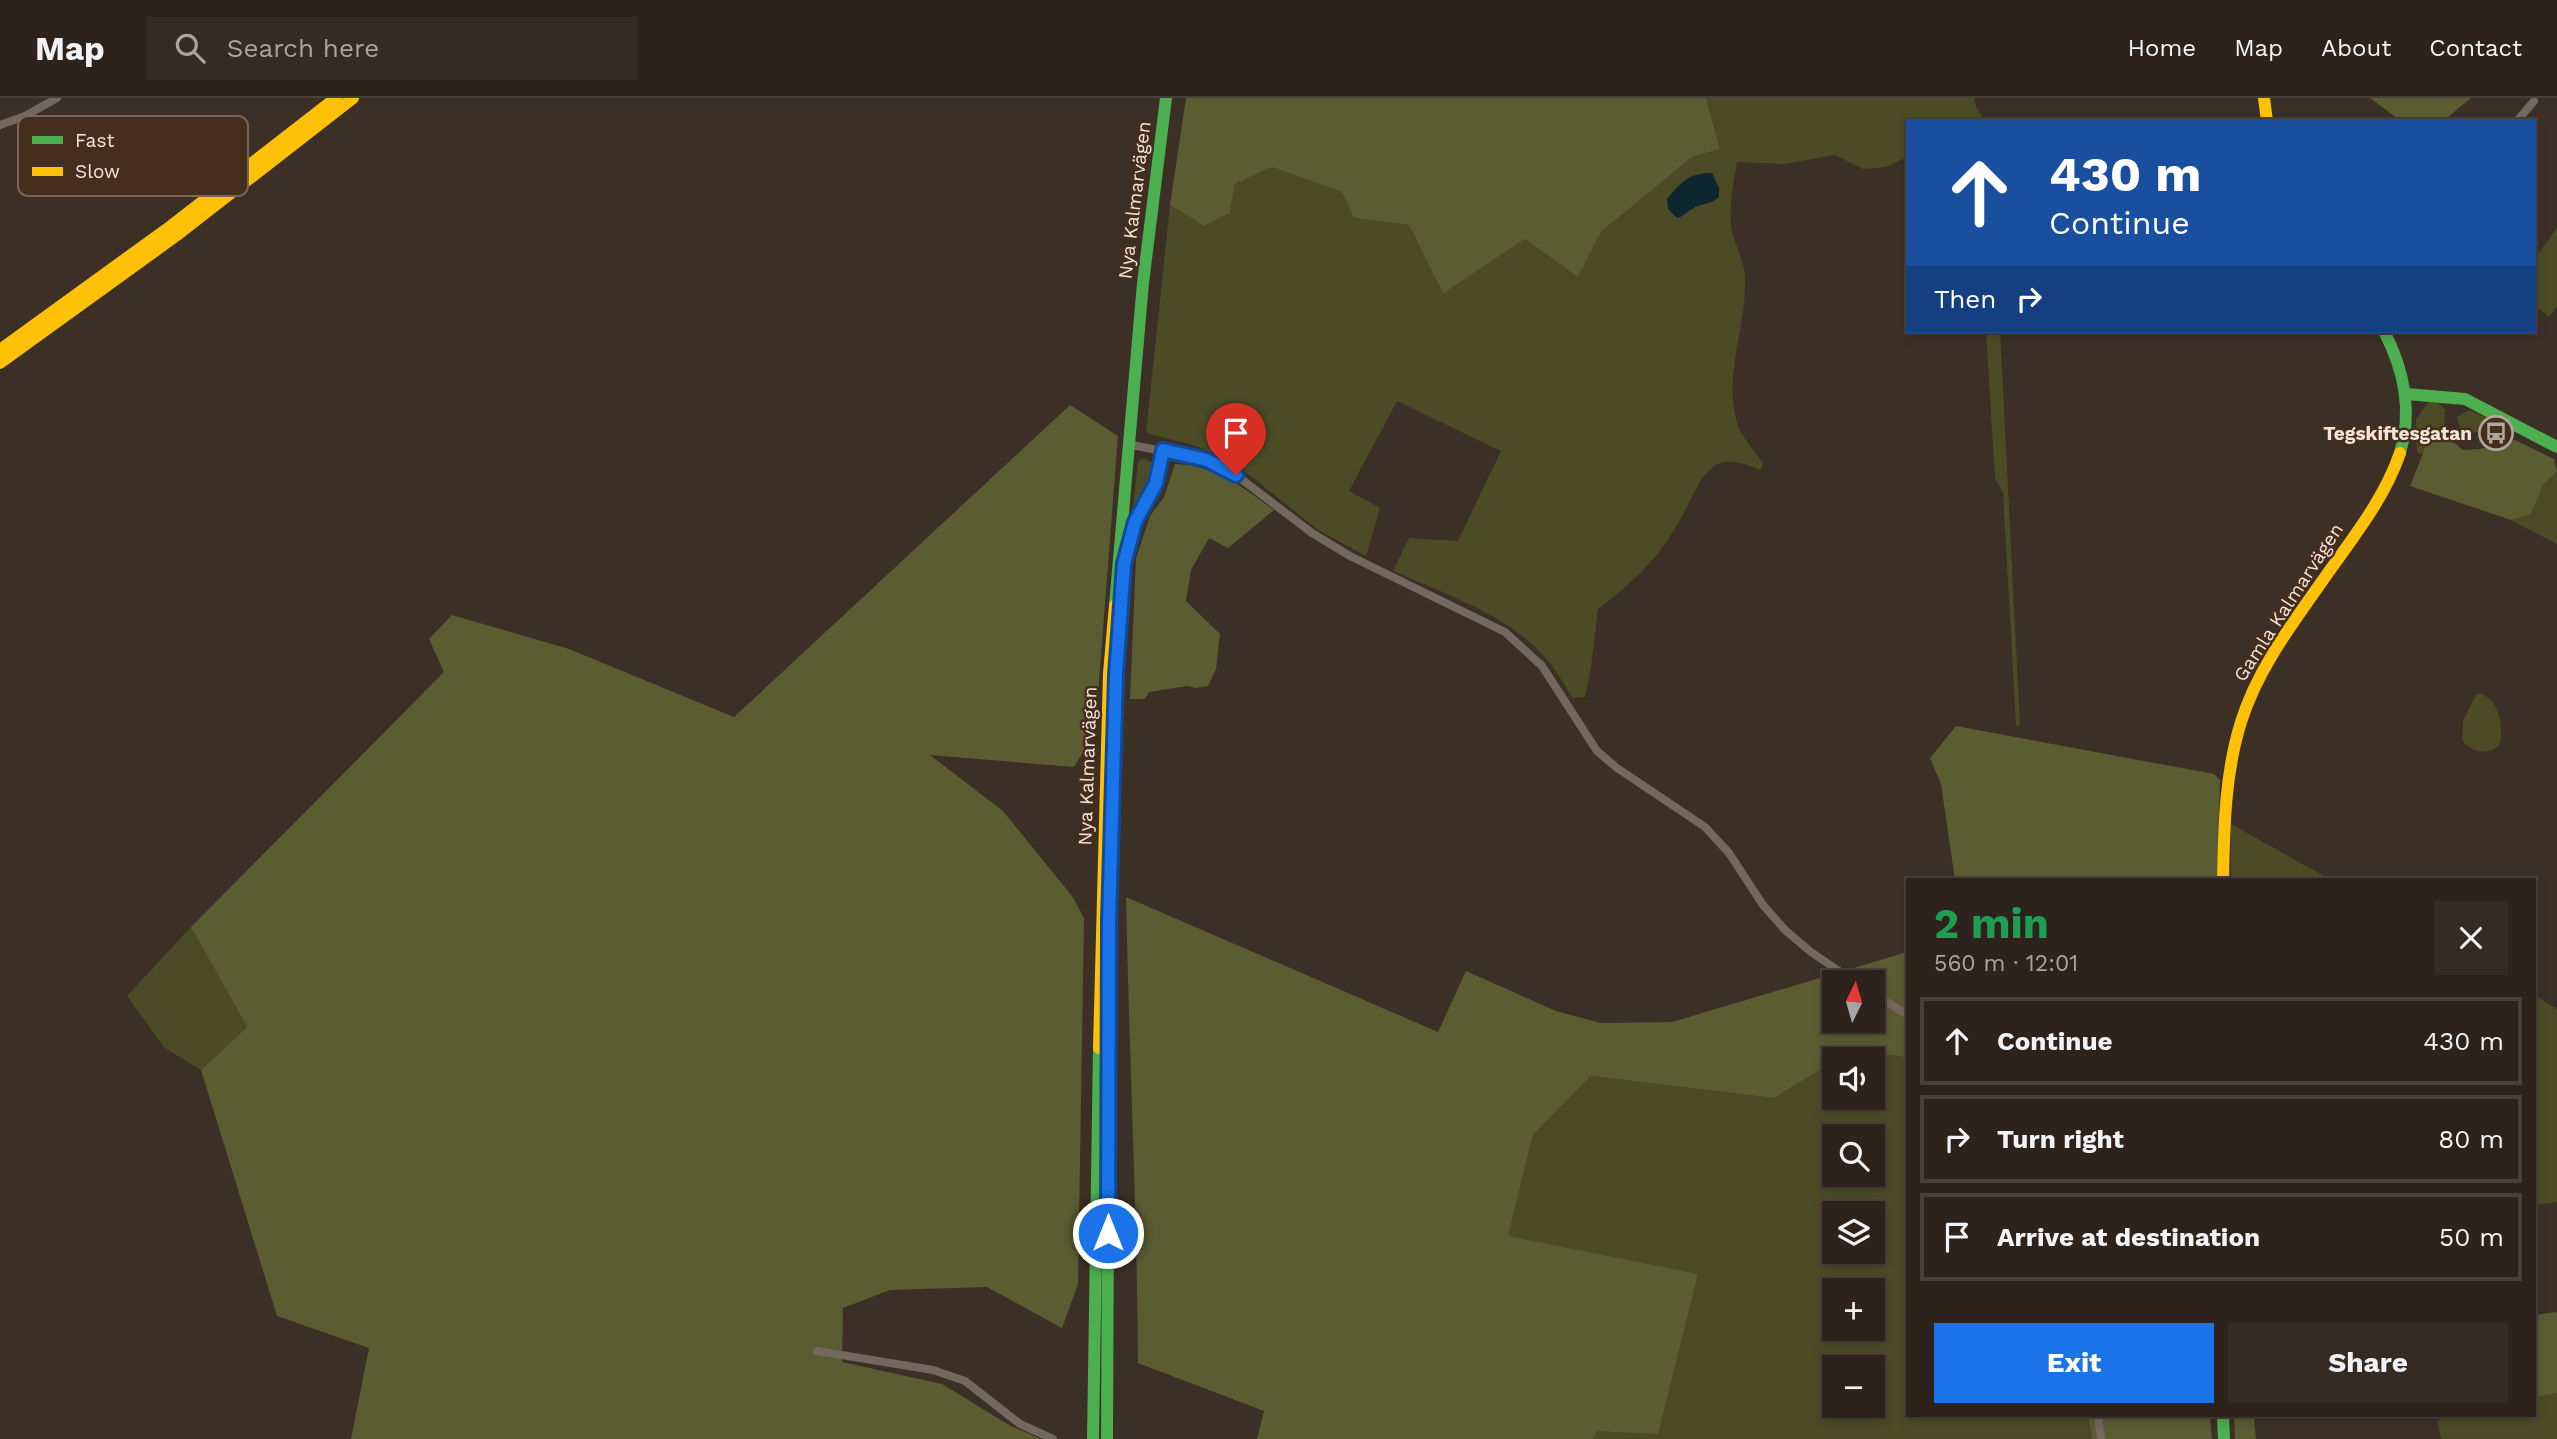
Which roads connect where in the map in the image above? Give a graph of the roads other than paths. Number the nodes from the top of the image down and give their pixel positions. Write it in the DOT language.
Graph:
graph roads {
  1 [pos="57,98"];
  2 [pos="336,98"];
  3 [pos="353,98"];
  4 [pos="1166,98"];
  5 [pos="1173,98"];
  6 [pos="2264,98"];
  7 [pos="2534,101"];
  8 [pos="24,116"];
  9 [pos="18,118"];
  10 [pos="2267,119"];
  11 [pos="2519,119"];
  12 [pos="0,125"];
  13 [pos="248,166"];
  14 [pos="248,180"];
  15 [pos="210,196"];
  16 [pos="227,196"];
  17 [pos="2385,333"];
  18 [pos="0,350"];
  19 [pos="0,363"];
  20 [pos="2406,394"];
  21 [pos="1131,445"];
  22 [pos="2557,447"];
  23 [pos="1163,450"];
  24 [pos="1124,564"];
  25 [pos="2223,878"];
  26 [pos="1838,970"];
  27 [pos="1885,1001"];
  28 [pos="1906,1014"];
  29 [pos="817,1351"];
  30 [pos="2098,1417"];
  31 [pos="2223,1417"];
  32 [pos="1053,1439"];
  33 [pos="1093,1439"];
  34 [pos="1107,1439"];
  35 [pos="2101,1439"];
  36 [pos="2224,1439"];
  1 -- 8 [label="street"];
  2 -- 13 [label="main road"];
  3 -- 14 [label="main road"];
  4 -- 21 [label="main road, Nya Kalmarvägen"];
  5 -- 21 [label="main road, Nya Kalmarvägen"];
  6 -- 10 [label="main road"];
  7 -- 11 [label="street"];
  9 -- 12 [label="street"];
  15 -- 18 [label="main road"];
  16 -- 19 [label="main road"];
  17 -- 20 [label="main road, Gamla Kalmarvägen"];
  20 -- 22 [label="main road"];
  20 -- 25 [label="main road, Gamla Kalmarvägen"];
  21 -- 23 [label="street"];
  21 -- 24 [label="main road, Nya Kalmarvägen"];
  21 -- 33 [label="main road, Nya Kalmarvägen"];
  23 -- 24 [label="street"];
  23 -- 26 [label="street"];
  24 -- 34 [label="main road, Nya Kalmarvägen"];
  27 -- 28 [label="street"];
  29 -- 32 [label="street"];
  30 -- 35 [label="street"];
  31 -- 36 [label="main road"];
}
